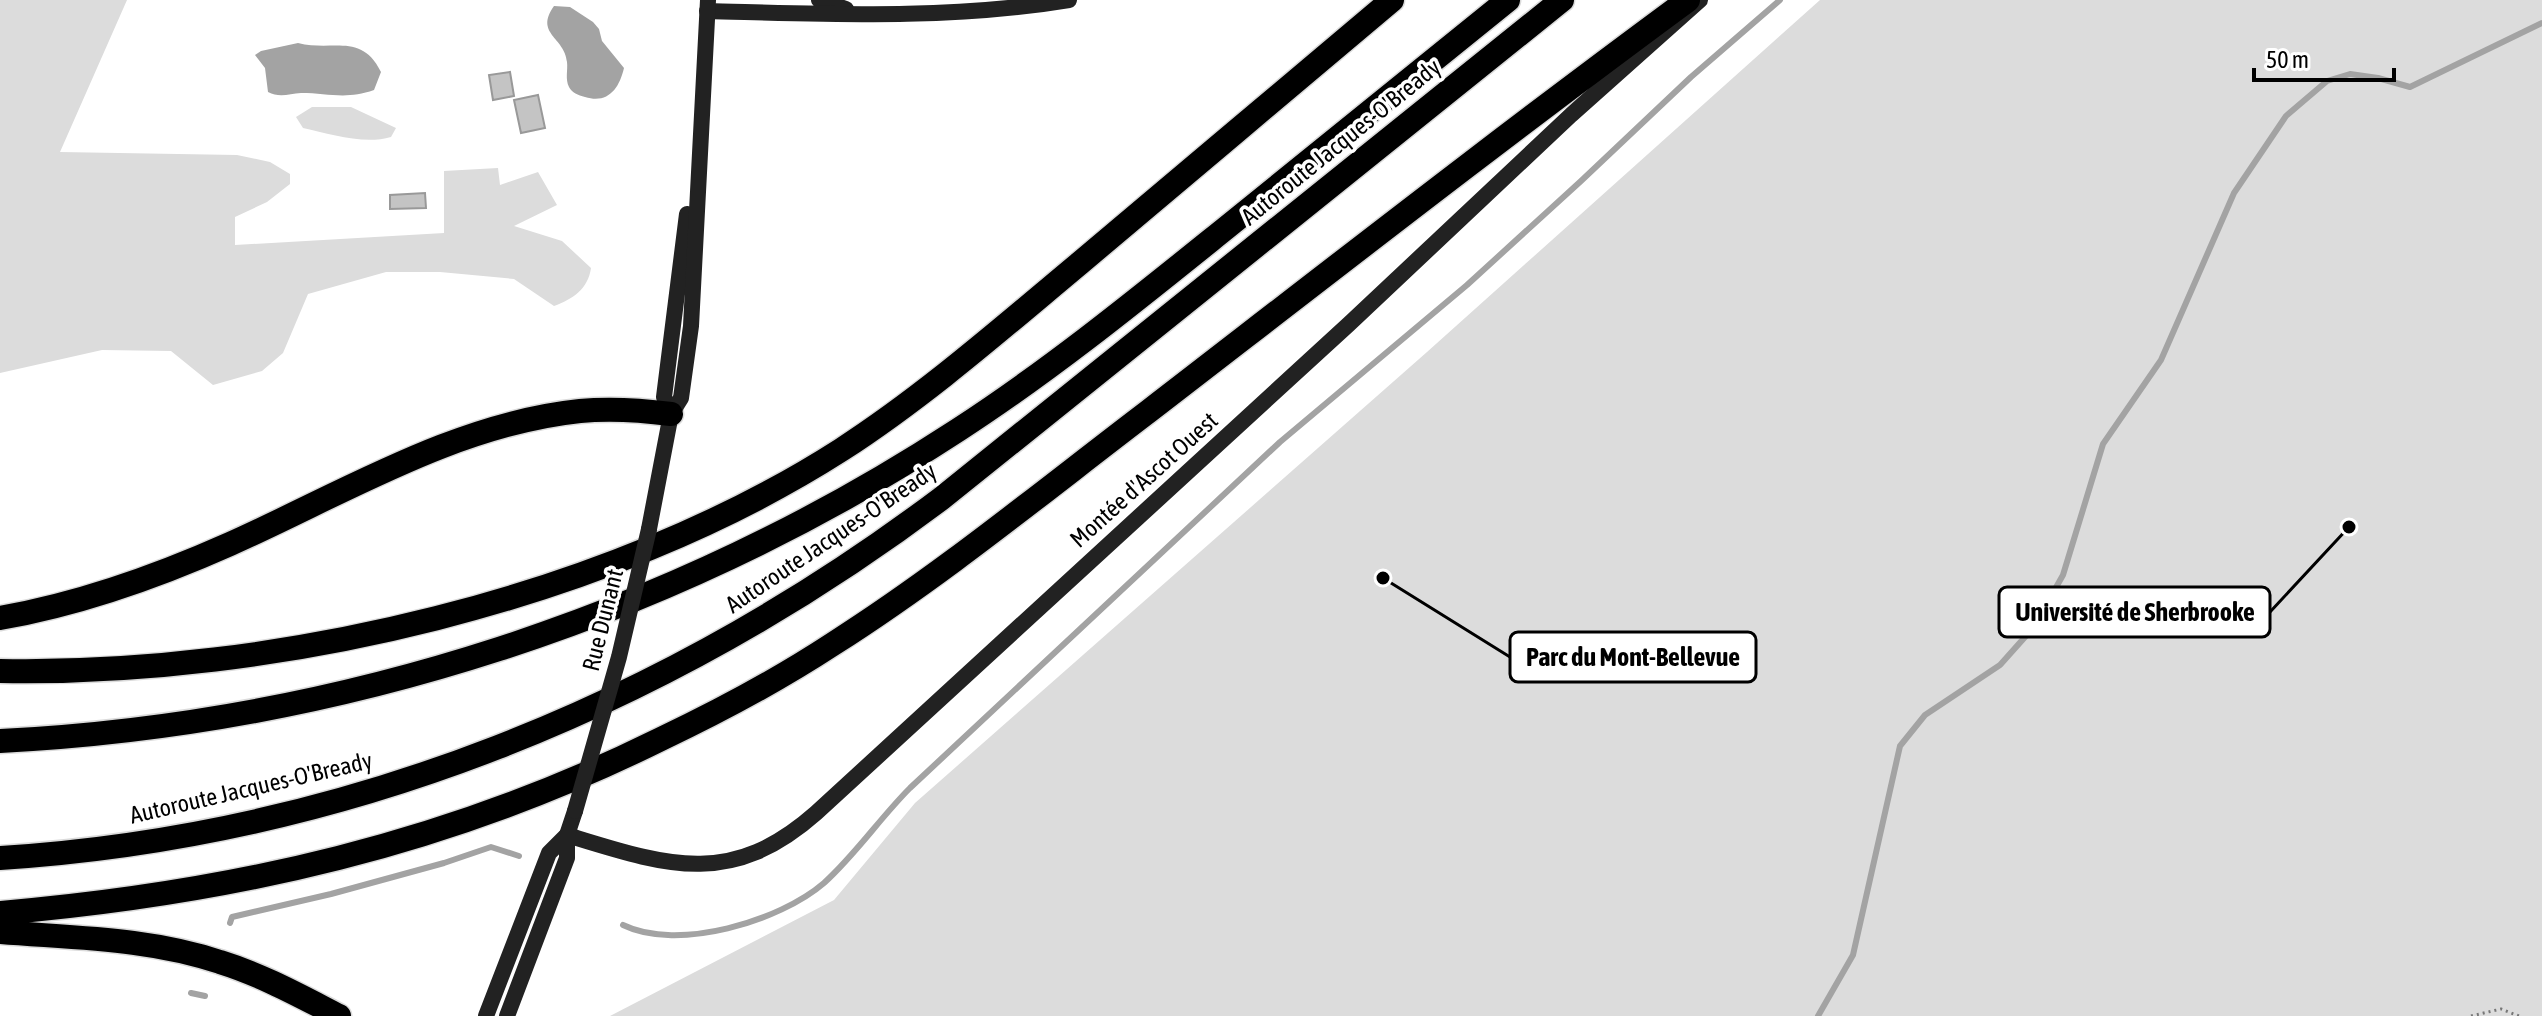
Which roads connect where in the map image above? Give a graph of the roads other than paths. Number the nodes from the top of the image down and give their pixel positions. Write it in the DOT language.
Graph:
graph roads {
  1 [pos="819,0"];
  2 [pos="1069,0"];
  3 [pos="1392,0"];
  4 [pos="1508,0"];
  5 [pos="1562,0"];
  6 [pos="1688,0"];
  7 [pos="1700,0"];
  8 [pos="707,6"];
  9 [pos="867,13"];
  10 [pos="671,414"];
  11 [pos="0,618"];
  12 [pos="0,671"];
  13 [pos="0,741"];
  14 [pos="567,835"];
  15 [pos="0,858"];
  16 [pos="0,913"];
  17 [pos="0,932"];
  18 [pos="339,1016"];
  19 [pos="486,1016"];
  20 [pos="507,1016"];
  1 -- 9 [label="street"];
  2 -- 9 [label="street"];
  3 -- 12 [label="highway"];
  4 -- 13 [label="highway, Autoroute Jacques-O'Bready"];
  5 -- 15 [label="highway, Autoroute Jacques-O'Bready"];
  6 -- 16 [label="highway"];
  7 -- 14 [label="street, Montée d'Ascot Ouest"];
  8 -- 9 [label="street"];
  8 -- 10 [label="street, Rue Dunant"];
  10 -- 11 [label="highway"];
  10 -- 14 [label="street, Rue Dunant, bridge"];
  14 -- 19 [label="street, Rue Dunant"];
  14 -- 20 [label="street, Rue Dunant"];
  17 -- 18 [label="highway"];
}
